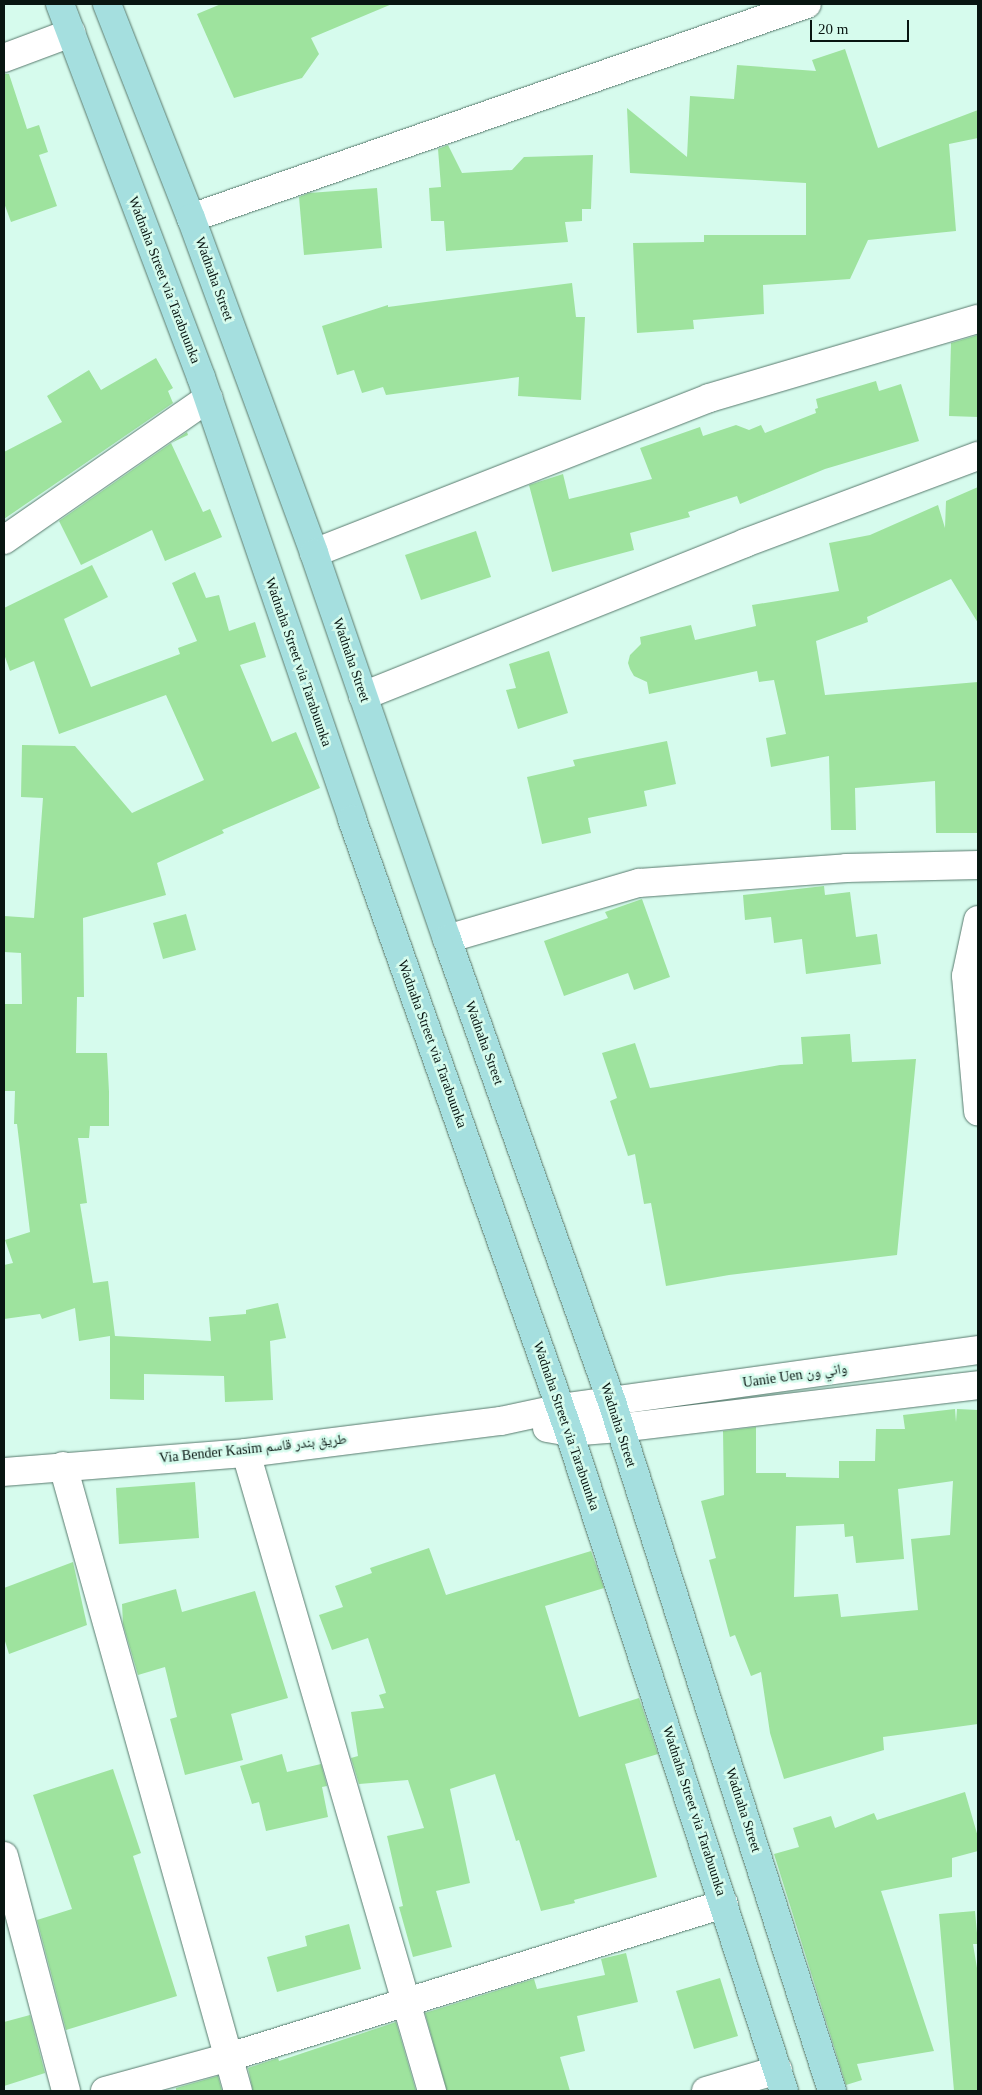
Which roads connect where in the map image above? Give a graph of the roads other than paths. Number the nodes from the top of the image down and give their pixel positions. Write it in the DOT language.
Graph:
graph roads {
  1 [pos="60,4"];
  2 [pos="107,4"];
  3 [pos="807,4"];
  4 [pos="71,33"];
  5 [pos="4,58"];
  6 [pos="191,218"];
  7 [pos="978,320"];
  8 [pos="208,398"];
  9 [pos="978,456"];
  10 [pos="4,540"];
  11 [pos="314,553"];
  12 [pos="363,696"];
  13 [pos="978,865"];
  14 [pos="978,920"];
  15 [pos="447,939"];
  16 [pos="978,1111"];
  17 [pos="978,1350"];
  18 [pos="978,1385"];
  19 [pos="616,1415"];
  20 [pos="565,1420"];
  21 [pos="246,1452"];
  22 [pos="63,1466"];
  23 [pos="4,1472"];
  24 [pos="4,1856"];
  25 [pos="724,1904"];
  26 [pos="406,2003"];
  27 [pos="229,2057"];
  28 [pos="781,2081"];
  29 [pos="66,2091"];
  30 [pos="105,2091"];
  31 [pos="238,2091"];
  32 [pos="432,2091"];
  33 [pos="706,2091"];
  34 [pos="832,2091"];
  1 -- 4 [label="main road, Wadnaha Street via Tarabuunka"];
  2 -- 6 [label="main road, Wadnaha Street"];
  3 -- 6 [label="street"];
  4 -- 5 [label="street"];
  4 -- 8 [label="main road, Wadnaha Street via Tarabuunka"];
  6 -- 11 [label="main road, Wadnaha Street"];
  7 -- 11 [label="street"];
  8 -- 10 [label="street"];
  8 -- 20 [label="main road, Wadnaha Street via Tarabuunka"];
  9 -- 12 [label="street"];
  11 -- 12 [label="main road, Wadnaha Street"];
  12 -- 15 [label="main road, Wadnaha Street"];
  13 -- 15 [label="street"];
  14 -- 16 [label="street"];
  15 -- 19 [label="main road, Wadnaha Street"];
  17 -- 19 [label="street, Uanie Uen واني ون"];
  18 -- 19 [label="street"];
  19 -- 20 [label="street, Via Bender Kasim طريق بندر قاسم"];
  19 -- 34 [label="main road, Wadnaha Street"];
  20 -- 21 [label="street, Via Bender Kasim طريق بندر قاسم"];
  20 -- 25 [label="main road, Wadnaha Street via Tarabuunka"];
  21 -- 22 [label="street, Via Bender Kasim طريق بندر قاسم"];
  21 -- 26 [label="street"];
  22 -- 23 [label="street, Via Bender Kasim طريق بندر قاسم"];
  22 -- 27 [label="street"];
  24 -- 29 [label="street"];
  25 -- 26 [label="street"];
  25 -- 28 [label="main road, Wadnaha Street via Tarabuunka"];
  26 -- 27 [label="street"];
  26 -- 32 [label="street"];
  27 -- 30 [label="street"];
  27 -- 31 [label="street"];
  28 -- 33 [label="street"];
}
